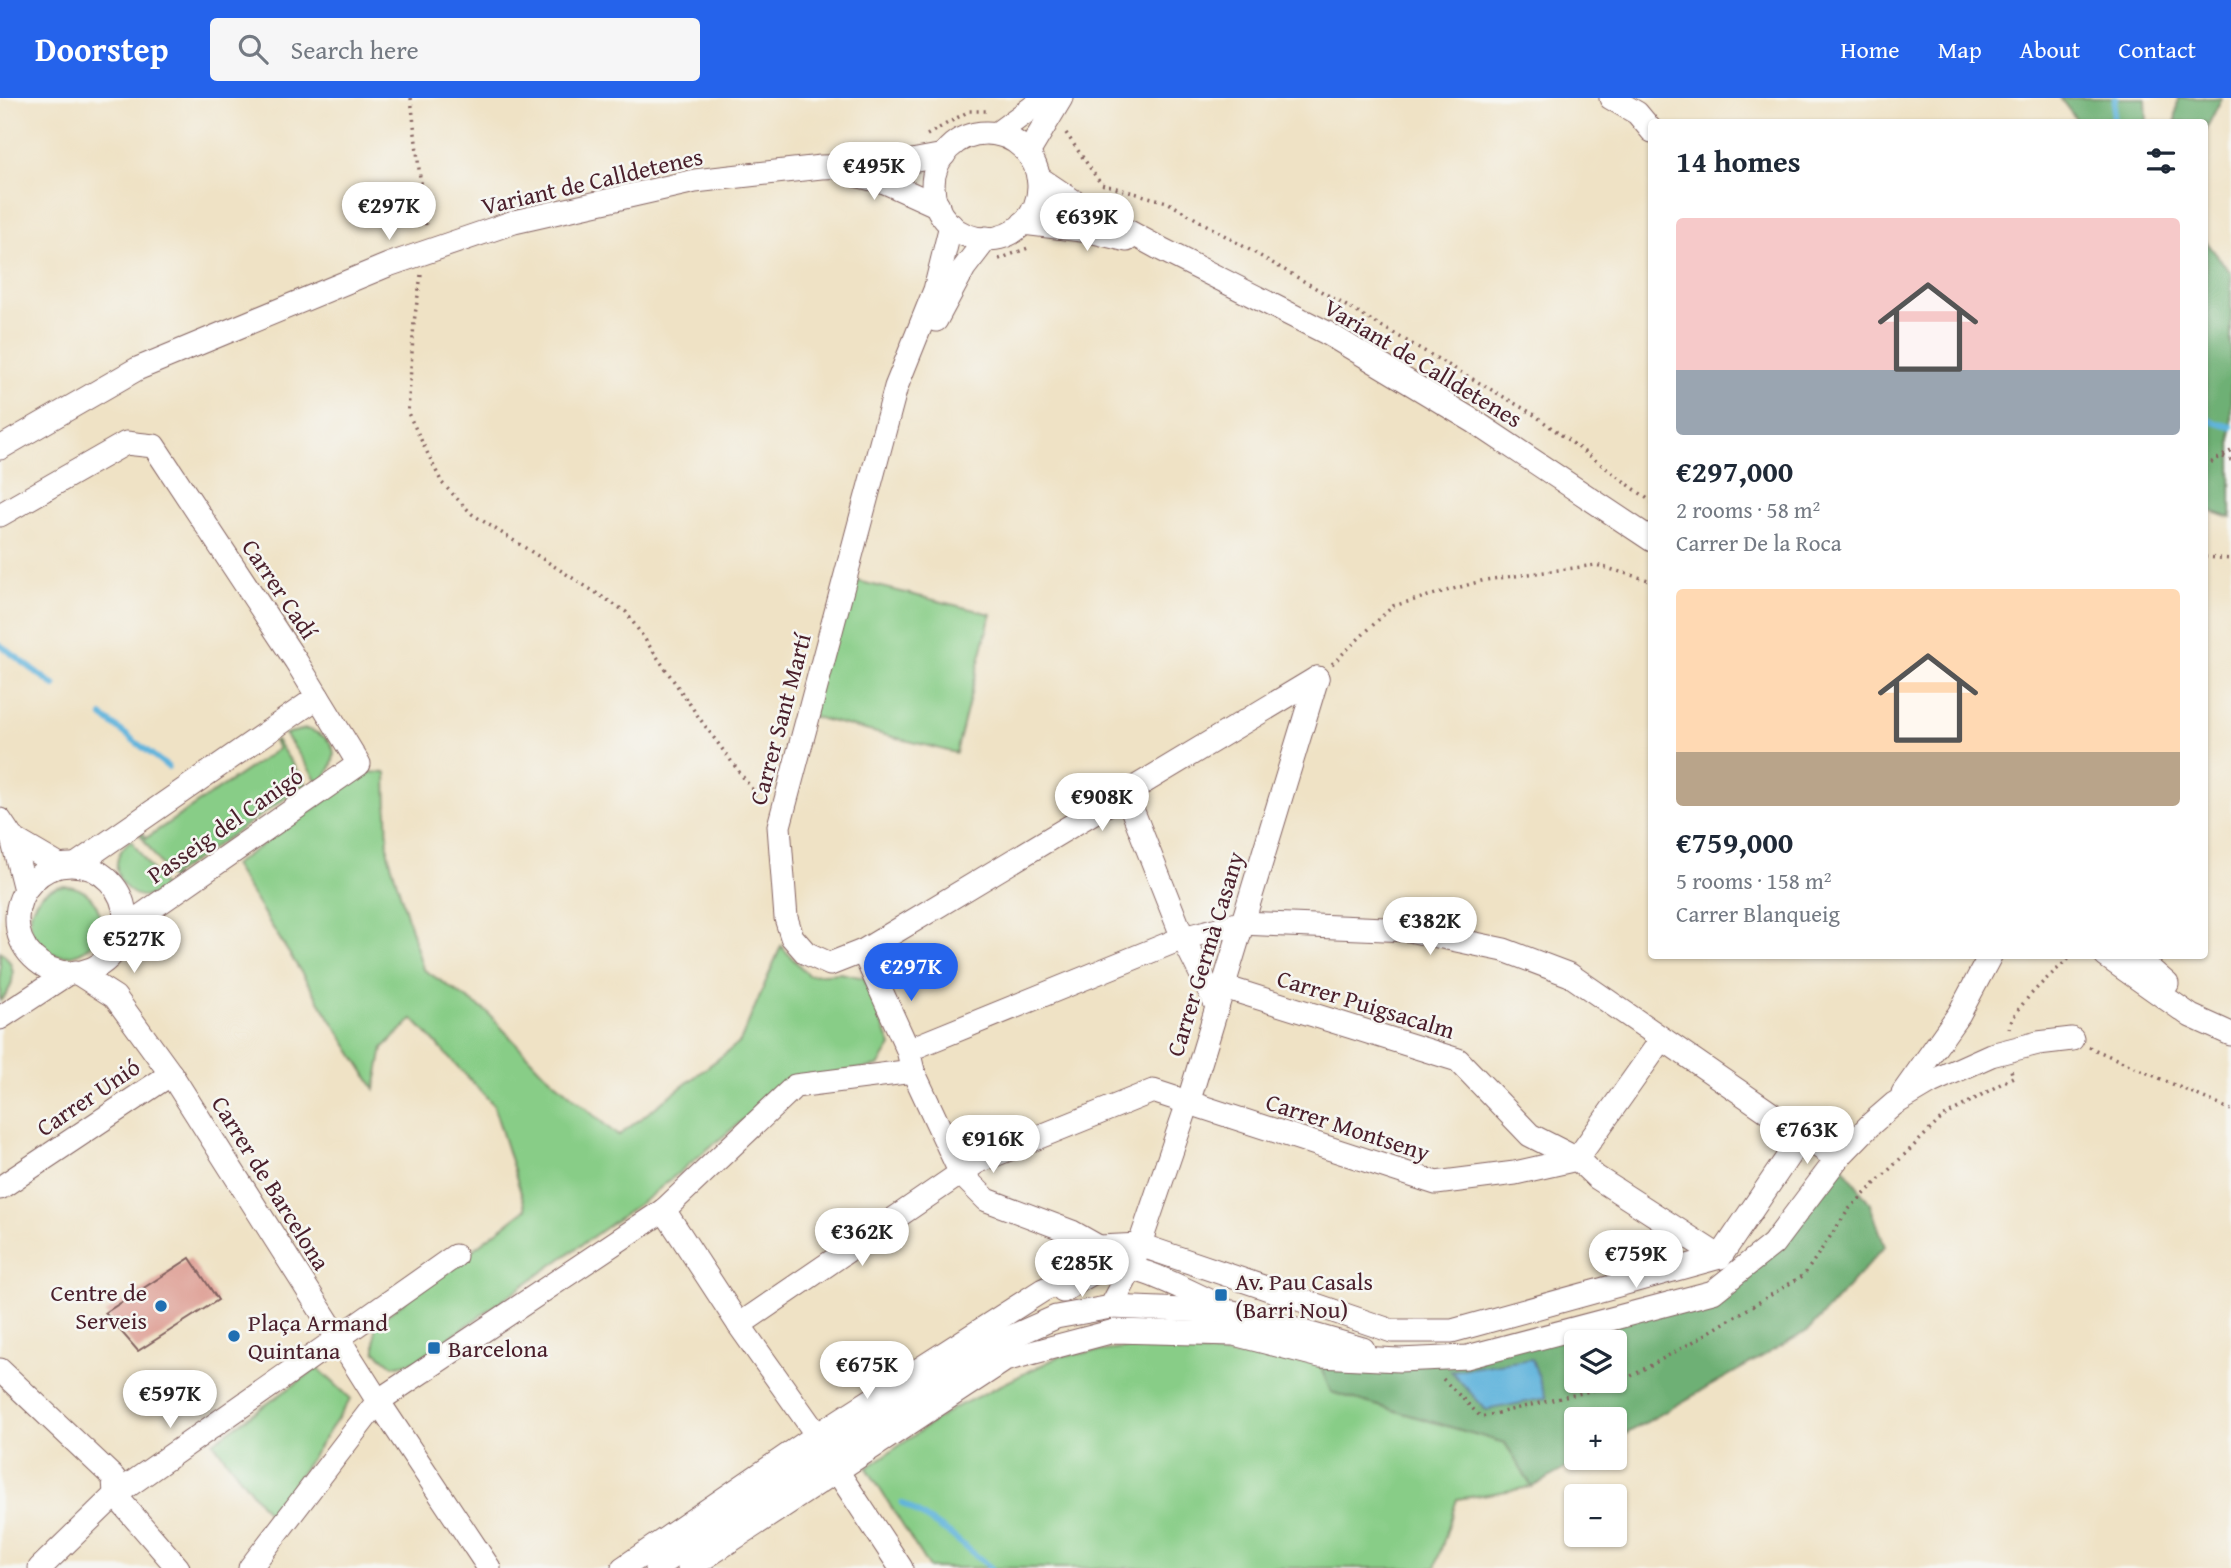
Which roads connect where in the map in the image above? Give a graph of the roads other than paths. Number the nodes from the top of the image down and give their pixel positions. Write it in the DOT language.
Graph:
graph roads {
  1 [pos="1611,98"];
  2 [pos="1052,104"];
  3 [pos="1648,126"];
  4 [pos="996,134"];
  5 [pos="1028,153"];
  6 [pos="944,155"];
  7 [pos="821,167"];
  8 [pos="1038,177"];
  9 [pos="944,216"];
  10 [pos="1023,223"];
  11 [pos="987,238"];
  12 [pos="1157,247"];
  13 [pos="0,448"];
  14 [pos="871,478"];
  15 [pos="0,515"];
  16 [pos="1648,537"];
  17 [pos="318,697"];
  18 [pos="359,764"];
  19 [pos="1126,794"];
  20 [pos="6,829"];
  21 [pos="68,865"];
  22 [pos="25,890"];
  23 [pos="8,917"];
  24 [pos="1241,923"];
  25 [pos="125,927"];
  26 [pos="1183,938"];
  27 [pos="863,951"];
  28 [pos="110,957"];
  29 [pos="1972,959"];
  30 [pos="1988,959"];
  31 [pos="2110,959"];
  32 [pos="2139,959"];
  33 [pos="72,973"];
  34 [pos="1221,997"];
  35 [pos="115,998"];
  36 [pos="0,1018"];
  37 [pos="2225,1032"];
  38 [pos="1662,1039"];
  39 [pos="2071,1039"];
  40 [pos="1931,1055"];
  41 [pos="910,1061"];
  42 [pos="171,1073"];
  43 [pos="1188,1103"];
  44 [pos="1895,1104"];
  45 [pos="1802,1136"];
  46 [pos="1577,1158"];
  47 [pos="1837,1159"];
  48 [pos="961,1174"];
  49 [pos="0,1188"];
  50 [pos="664,1210"];
  51 [pos="1100,1247"];
  52 [pos="455,1256"];
  53 [pos="1136,1256"];
  54 [pos="1720,1257"];
  55 [pos="1084,1278"];
  56 [pos="1111,1307"];
  57 [pos="1233,1312"];
  58 [pos="739,1325"];
  59 [pos="338,1339"];
  60 [pos="993,1345"];
  61 [pos="1399,1360"];
  62 [pos="0,1370"];
  63 [pos="378,1401"];
  64 [pos="817,1435"];
  65 [pos="836,1471"];
  66 [pos="116,1495"];
  67 [pos="40,1568"];
  68 [pos="177,1568"];
  69 [pos="250,1568"];
  70 [pos="489,1568"];
  71 [pos="623,1568"];
  72 [pos="656,1568"];
  73 [pos="689,1568"];
  74 [pos="901,1568"];
  1 -- 3 [label="street"];
  2 -- 4 [label="street"];
  2 -- 5 [label="street"];
  4 -- 5 [label="street"];
  4 -- 6 [label="street"];
  5 -- 8 [label="street"];
  6 -- 7 [label="street, Variant de Calldetenes"];
  6 -- 9 [label="street"];
  7 -- 9 [label="street, Variant de Calldetenes"];
  7 -- 13 [label="street, Variant de Calldetenes"];
  8 -- 10 [label="street"];
  8 -- 12 [label="street, Variant de Calldetenes"];
  9 -- 11 [label="street"];
  9 -- 14 [label="street, Carrer Sant Martí"];
  10 -- 11 [label="street"];
  10 -- 12 [label="street, Variant de Calldetenes"];
  11 -- 14 [label="street, Carrer Sant Martí"];
  12 -- 16 [label="street, Variant de Calldetenes"];
  14 -- 27 [label="street, Carrer Sant Martí"];
  15 -- 17 [label="street, Carrer Cadí"];
  17 -- 18 [label="street, Carrer Cadí"];
  17 -- 21 [label="street"];
  18 -- 25 [label="street, Passeig del Canigó"];
  19 -- 24 [label="street, Carrer Germà Casany"];
  19 -- 26 [label="street"];
  19 -- 27 [label="street"];
  20 -- 21 [label="street"];
  20 -- 22 [label="street"];
  21 -- 22 [label="street"];
  21 -- 25 [label="street, Passeig del Canigó"];
  22 -- 23 [label="street"];
  23 -- 33 [label="street"];
  24 -- 26 [label="street"];
  24 -- 34 [label="street, Carrer Germà Casany"];
  24 -- 38 [label="street"];
  25 -- 28 [label="street"];
  26 -- 34 [label="street"];
  26 -- 41 [label="street"];
  27 -- 41 [label="street"];
  28 -- 33 [label="street"];
  28 -- 35 [label="street, Carrer de Barcelona"];
  29 -- 40 [label="street"];
  30 -- 40 [label="street"];
  31 -- 37 [label="street"];
  32 -- 37 [label="street"];
  33 -- 35 [label="street, Carrer de Barcelona"];
  33 -- 36 [label="street"];
  34 -- 43 [label="street, Carrer Germà Casany"];
  34 -- 46 [label="street, Carrer Puigsacalm"];
  35 -- 42 [label="street, Carrer de Barcelona"];
  38 -- 45 [label="street"];
  38 -- 46 [label="street"];
  39 -- 44 [label="street"];
  40 -- 44 [label="street"];
  41 -- 48 [label="street"];
  41 -- 50 [label="street"];
  42 -- 49 [label="street, Carrer Unió"];
  42 -- 59 [label="street, Carrer de Barcelona"];
  43 -- 46 [label="street, Carrer Montseny"];
  43 -- 48 [label="street, Carrer Montseny"];
  43 -- 53 [label="street, Carrer Germà Casany"];
  44 -- 47 [label="street"];
  45 -- 47 [label="street"];
  45 -- 54 [label="street"];
  46 -- 54 [label="street, Carrer Puigsacalm"];
  47 -- 61 [label="street"];
  48 -- 51 [label="street"];
  48 -- 58 [label="street, Carrer Montseny"];
  50 -- 58 [label="street"];
  50 -- 63 [label="street"];
  51 -- 53 [label="street"];
  51 -- 55 [label="street"];
  52 -- 59 [label="street"];
  53 -- 54 [label="street"];
  53 -- 55 [label="street"];
  53 -- 56 [label="street, Carrer Germà Casany"];
  53 -- 57 [label="street"];
  55 -- 56 [label="street"];
  55 -- 60 [label="street"];
  55 -- 64 [label="street"];
  56 -- 57 [label="street"];
  56 -- 60 [label="street"];
  57 -- 61 [label="street"];
  58 -- 64 [label="street"];
  59 -- 63 [label="street, Carrer de Barcelona"];
  59 -- 66 [label="street"];
  60 -- 72 [label="street"];
  61 -- 65 [label="street"];
  62 -- 66 [label="street"];
  63 -- 69 [label="street"];
  63 -- 70 [label="street, Carrer de Barcelona"];
  64 -- 71 [label="street"];
  65 -- 73 [label="street"];
  65 -- 74 [label="street"];
  66 -- 67 [label="street"];
  66 -- 68 [label="street"];
}
